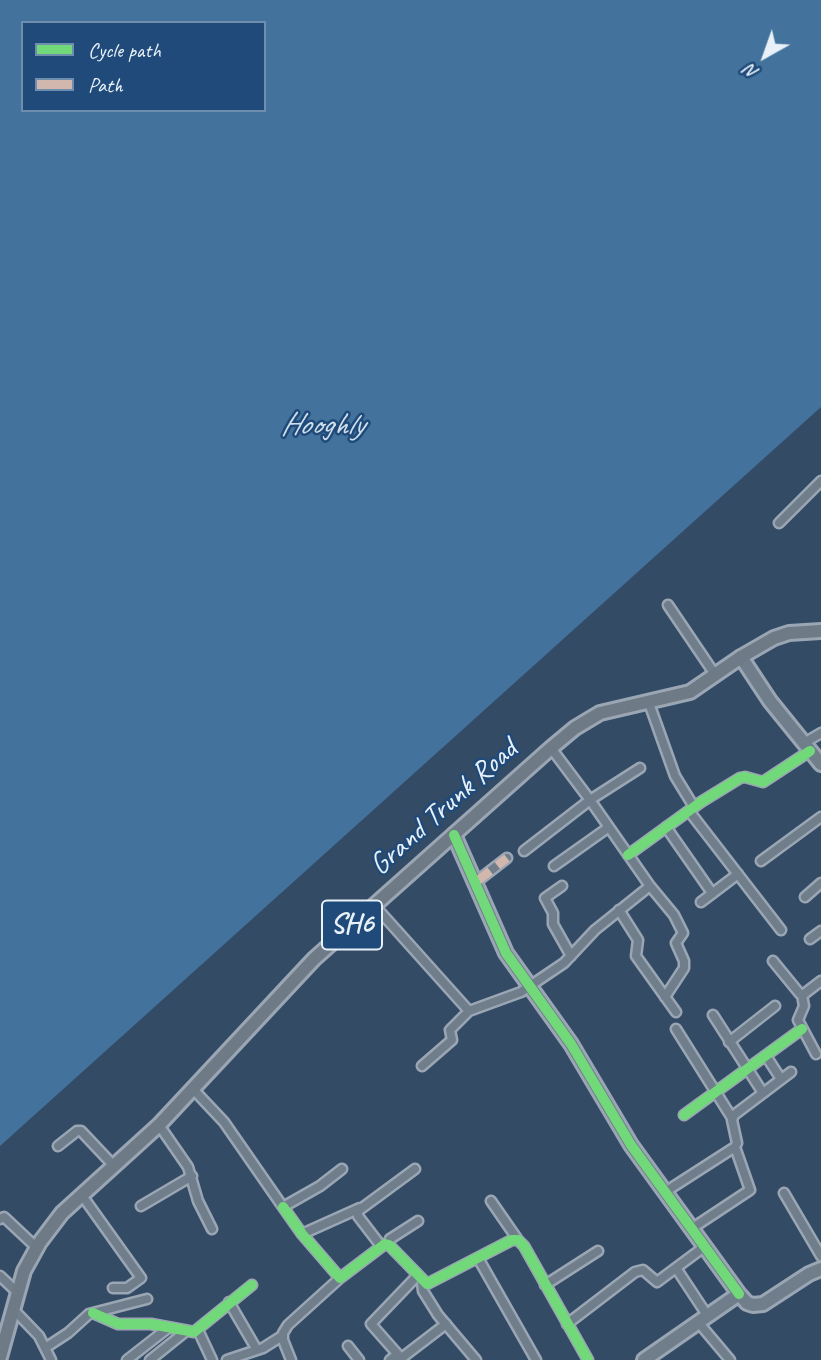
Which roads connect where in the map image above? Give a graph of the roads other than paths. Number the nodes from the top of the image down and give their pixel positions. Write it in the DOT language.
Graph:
graph roads {
  1 [pos="821,481"];
  2 [pos="779,523"];
  3 [pos="668,605"];
  4 [pos="821,631"];
  5 [pos="741,657"];
  6 [pos="716,676"];
  7 [pos="649,702"];
  8 [pos="821,733"];
  9 [pos="807,747"];
  10 [pos="551,748"];
  11 [pos="821,764"];
  12 [pos="640,768"];
  13 [pos="590,800"];
  14 [pos="692,809"];
  15 [pos="821,817"];
  16 [pos="609,827"];
  17 [pos="666,827"];
  18 [pos="454,835"];
  19 [pos="524,852"];
  20 [pos="628,855"];
  21 [pos="507,858"];
  22 [pos="761,861"];
  23 [pos="554,866"];
  24 [pos="738,874"];
  25 [pos="476,882"];
  26 [pos="821,883"];
  27 [pos="562,886"];
  28 [pos="650,886"];
  29 [pos="712,893"];
  30 [pos="805,897"];
  31 [pos="701,902"];
  32 [pos="374,905"];
  33 [pos="619,910"];
  34 [pos="781,930"];
  35 [pos="821,931"];
  36 [pos="810,939"];
  37 [pos="571,956"];
  38 [pos="773,961"];
  39 [pos="821,981"];
  40 [pos="531,986"];
  41 [pos="802,995"];
  42 [pos="665,997"];
  43 [pos="775,1006"];
  44 [pos="469,1011"];
  45 [pos="676,1012"];
  46 [pos="713,1015"];
  47 [pos="676,1028"];
  48 [pos="802,1029"];
  49 [pos="729,1042"];
  50 [pos="816,1054"];
  51 [pos="765,1056"];
  52 [pos="422,1066"];
  53 [pos="747,1070"];
  54 [pos="791,1072"];
  55 [pos="781,1079"];
  56 [pos="192,1088"];
  57 [pos="716,1092"];
  58 [pos="763,1093"];
  59 [pos="684,1115"];
  60 [pos="732,1118"];
  61 [pos="159,1125"];
  62 [pos="58,1146"];
  63 [pos="735,1147"];
  64 [pos="114,1166"];
  65 [pos="342,1169"];
  66 [pos="415,1169"];
  67 [pos="192,1176"];
  68 [pos="664,1192"];
  69 [pos="81,1194"];
  70 [pos="784,1194"];
  71 [pos="491,1201"];
  72 [pos="141,1206"];
  73 [pos="283,1206"];
  74 [pos="360,1208"];
  75 [pos="0,1220"];
  76 [pos="418,1220"];
  77 [pos="212,1229"];
  78 [pos="691,1229"];
  79 [pos="302,1234"];
  80 [pos="518,1240"];
  81 [pos="385,1245"];
  82 [pos="704,1247"];
  83 [pos="37,1248"];
  84 [pos="598,1251"];
  85 [pos="821,1256"];
  86 [pos="478,1258"];
  87 [pos="676,1268"];
  88 [pos="821,1269"];
  89 [pos="0,1276"];
  90 [pos="340,1278"];
  91 [pos="420,1279"];
  92 [pos="253,1285"];
  93 [pos="545,1285"];
  94 [pos="113,1288"];
  95 [pos="18,1293"];
  96 [pos="738,1294"];
  97 [pos="147,1299"];
  98 [pos="229,1302"];
  99 [pos="14,1310"];
  100 [pos="93,1313"];
  101 [pos="703,1318"];
  102 [pos="446,1324"];
  103 [pos="567,1324"];
  104 [pos="168,1328"];
  105 [pos="198,1330"];
  106 [pos="185,1332"];
  107 [pos="282,1336"];
  108 [pos="348,1346"];
  109 [pos="45,1348"];
  110 [pos="257,1350"];
  111 [pos="0,1357"];
  112 [pos="395,1359"];
  113 [pos="646,1359"];
  114 [pos="51,1360"];
  115 [pos="127,1360"];
  116 [pos="150,1360"];
  117 [pos="212,1360"];
  118 [pos="227,1360"];
  119 [pos="291,1360"];
  120 [pos="359,1360"];
  121 [pos="476,1360"];
  122 [pos="536,1360"];
  123 [pos="588,1360"];
  124 [pos="730,1360"];
  1 -- 2 [label="street"];
  3 -- 6 [label="street"];
  4 -- 5 [label="main road, Grand Trunk Road / SH6"];
  5 -- 6 [label="main road, Grand Trunk Road / SH6"];
  5 -- 9 [label="street"];
  6 -- 7 [label="main road, Grand Trunk Road / SH6"];
  7 -- 10 [label="main road, Grand Trunk Road / SH6"];
  7 -- 14 [label="street"];
  8 -- 9 [label="street"];
  9 -- 11 [label="street"];
  9 -- 14 [label="street"];
  10 -- 13 [label="street"];
  10 -- 18 [label="main road, Grand Trunk Road / SH6"];
  12 -- 13 [label="street"];
  13 -- 16 [label="street"];
  13 -- 19 [label="street"];
  14 -- 17 [label="street"];
  14 -- 24 [label="street"];
  15 -- 22 [label="street"];
  16 -- 20 [label="street"];
  16 -- 23 [label="street"];
  17 -- 20 [label="street"];
  17 -- 29 [label="street"];
  18 -- 25 [label="street"];
  18 -- 32 [label="main road, Grand Trunk Road / SH6"];
  20 -- 28 [label="street"];
  21 -- 25 [label="street"];
  24 -- 29 [label="street"];
  24 -- 34 [label="street"];
  25 -- 40 [label="street"];
  26 -- 30 [label="street"];
  27 -- 37 [label="street"];
  28 -- 33 [label="street"];
  28 -- 42 [label="street"];
  29 -- 31 [label="street"];
  32 -- 44 [label="street"];
  32 -- 56 [label="main road, Grand Trunk Road / SH6"];
  33 -- 37 [label="street"];
  33 -- 42 [label="street"];
  35 -- 36 [label="street"];
  37 -- 40 [label="street"];
  38 -- 41 [label="street"];
  39 -- 41 [label="street"];
  40 -- 44 [label="street"];
  40 -- 68 [label="street"];
  41 -- 48 [label="street"];
  42 -- 45 [label="street"];
  43 -- 49 [label="street"];
  44 -- 52 [label="street"];
  46 -- 49 [label="street"];
  47 -- 57 [label="street"];
  48 -- 50 [label="street"];
  48 -- 51 [label="street"];
  49 -- 53 [label="street"];
  51 -- 53 [label="street"];
  51 -- 55 [label="street"];
  53 -- 57 [label="street"];
  53 -- 58 [label="street"];
  54 -- 55 [label="street"];
  55 -- 58 [label="street"];
  56 -- 61 [label="main road, Grand Trunk Road / SH6"];
  56 -- 73 [label="street"];
  57 -- 59 [label="street"];
  57 -- 60 [label="street"];
  58 -- 60 [label="street"];
  60 -- 63 [label="street"];
  61 -- 64 [label="main road, Grand Trunk Road / SH6"];
  61 -- 67 [label="street"];
  62 -- 64 [label="street"];
  63 -- 68 [label="street"];
  63 -- 78 [label="street"];
  64 -- 69 [label="main road, Grand Trunk Road / SH6"];
  65 -- 73 [label="street"];
  66 -- 74 [label="street"];
  67 -- 72 [label="street"];
  67 -- 77 [label="street"];
  68 -- 78 [label="street"];
  69 -- 83 [label="main road, Grand Trunk Road / SH6"];
  69 -- 94 [label="street"];
  70 -- 85 [label="street"];
  71 -- 80 [label="street"];
  73 -- 79 [label="street"];
  74 -- 79 [label="street"];
  74 -- 81 [label="street"];
  75 -- 83 [label="street"];
  76 -- 81 [label="street"];
  78 -- 82 [label="street"];
  79 -- 90 [label="street"];
  80 -- 86 [label="street"];
  80 -- 93 [label="street"];
  81 -- 90 [label="street"];
  81 -- 91 [label="street"];
  82 -- 87 [label="street"];
  82 -- 96 [label="street"];
  83 -- 95 [label="main road, Grand Trunk Road / SH6"];
  84 -- 93 [label="street"];
  86 -- 91 [label="street"];
  86 -- 122 [label="street"];
  87 -- 101 [label="street"];
  87 -- 103 [label="street"];
  88 -- 96 [label="street"];
  89 -- 95 [label="street"];
  90 -- 107 [label="street"];
  91 -- 102 [label="street"];
  91 -- 112 [label="street"];
  92 -- 98 [label="street"];
  93 -- 103 [label="street"];
  95 -- 99 [label="main road, Grand Trunk Road / SH6"];
  96 -- 101 [label="street"];
  97 -- 100 [label="street"];
  98 -- 105 [label="street"];
  98 -- 110 [label="street"];
  99 -- 109 [label="street"];
  99 -- 111 [label="main road, Grand Trunk Road / SH6"];
  100 -- 104 [label="street"];
  100 -- 109 [label="street"];
  101 -- 113 [label="street"];
  101 -- 124 [label="street"];
  102 -- 112 [label="street"];
  102 -- 121 [label="street"];
  103 -- 123 [label="street"];
  104 -- 106 [label="street"];
  104 -- 115 [label="street"];
  105 -- 106 [label="street"];
  105 -- 117 [label="street"];
  106 -- 116 [label="street"];
  107 -- 110 [label="street"];
  107 -- 119 [label="street"];
  108 -- 120 [label="street"];
  109 -- 114 [label="street"];
  110 -- 118 [label="street"];
}
